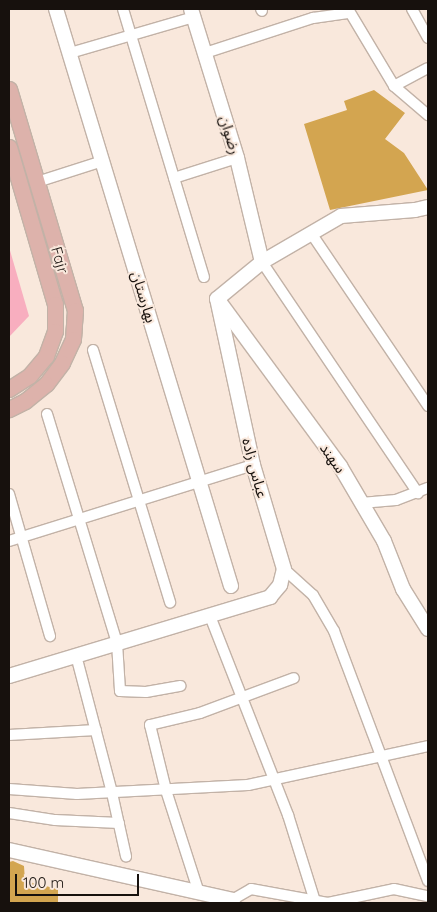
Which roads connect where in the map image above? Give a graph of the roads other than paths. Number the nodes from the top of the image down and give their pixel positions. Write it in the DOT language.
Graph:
graph roads {
  1 [pos="56,9"];
  2 [pos="123,9"];
  3 [pos="412,9"];
  4 [pos="349,11"];
  5 [pos="193,13"];
  6 [pos="132,35"];
  7 [pos="428,38"];
  8 [pos="70,53"];
  9 [pos="205,53"];
  10 [pos="428,68"];
  11 [pos="394,86"];
  12 [pos="9,89"];
  13 [pos="428,115"];
  14 [pos="9,147"];
  15 [pos="237,158"];
  16 [pos="103,161"];
  17 [pos="174,178"];
  18 [pos="37,182"];
  19 [pos="20,187"];
  20 [pos="428,207"];
  21 [pos="311,233"];
  22 [pos="262,262"];
  23 [pos="204,278"];
  24 [pos="217,299"];
  25 [pos="93,350"];
  26 [pos="9,389"];
  27 [pos="428,406"];
  28 [pos="9,409"];
  29 [pos="47,414"];
  30 [pos="253,465"];
  31 [pos="200,482"];
  32 [pos="428,488"];
  33 [pos="418,493"];
  34 [pos="9,494"];
  35 [pos="139,501"];
  36 [pos="361,503"];
  37 [pos="80,519"];
  38 [pos="22,537"];
  39 [pos="9,541"];
  40 [pos="284,569"];
  41 [pos="231,586"];
  42 [pos="170,602"];
  43 [pos="210,616"];
  44 [pos="428,629"];
  45 [pos="50,636"];
  46 [pos="117,643"];
  47 [pos="78,663"];
  48 [pos="9,676"];
  49 [pos="294,678"];
  50 [pos="180,686"];
  51 [pos="242,698"];
  52 [pos="96,730"];
  53 [pos="9,735"];
  54 [pos="428,746"];
  55 [pos="381,757"];
  56 [pos="274,781"];
  57 [pos="9,788"];
  58 [pos="166,790"];
  59 [pos="112,793"];
  60 [pos="9,814"];
  61 [pos="119,823"];
  62 [pos="9,850"];
  63 [pos="126,856"];
  64 [pos="428,881"];
  65 [pos="199,893"];
  66 [pos="426,898"];
  67 [pos="315,901"];
  68 [pos="233,902"];
  69 [pos="328,903"];
  1 -- 8 [label="street, بهارستان"];
  2 -- 6 [label="street"];
  3 -- 7 [label="street"];
  4 -- 9 [label="street"];
  4 -- 11 [label="street"];
  5 -- 6 [label="street"];
  5 -- 9 [label="street, رضوان"];
  6 -- 8 [label="street"];
  6 -- 17 [label="street"];
  8 -- 16 [label="street, بهارستان"];
  9 -- 15 [label="street, رضوان"];
  10 -- 11 [label="street"];
  11 -- 13 [label="street"];
  12 -- 18 [label="main road, Fajr"];
  14 -- 19 [label="main road, Fajr"];
  15 -- 17 [label="street"];
  15 -- 22 [label="street, رضوان"];
  16 -- 18 [label="street"];
  16 -- 31 [label="street, بهارستان"];
  17 -- 23 [label="street"];
  18 -- 19 [label="main road"];
  18 -- 28 [label="main road, Fajr"];
  19 -- 26 [label="main road, Fajr"];
  20 -- 21 [label="street"];
  21 -- 22 [label="street"];
  21 -- 27 [label="street"];
  22 -- 24 [label="street"];
  22 -- 33 [label="street"];
  24 -- 30 [label="street, عباس زاده"];
  24 -- 36 [label="street, سهند"];
  25 -- 35 [label="street"];
  29 -- 37 [label="street"];
  30 -- 31 [label="street"];
  30 -- 40 [label="street, عباس زاده"];
  31 -- 35 [label="street"];
  31 -- 41 [label="street, بهارستان"];
  32 -- 33 [label="street"];
  33 -- 36 [label="street"];
  34 -- 38 [label="street"];
  35 -- 37 [label="street"];
  35 -- 42 [label="street"];
  36 -- 44 [label="street, سهند"];
  37 -- 38 [label="street"];
  37 -- 46 [label="street"];
  38 -- 39 [label="street"];
  38 -- 45 [label="street"];
  40 -- 43 [label="street"];
  40 -- 55 [label="street"];
  43 -- 46 [label="street"];
  43 -- 51 [label="street"];
  46 -- 48 [label="street"];
  46 -- 50 [label="street"];
  47 -- 52 [label="street"];
  49 -- 51 [label="street"];
  51 -- 56 [label="street"];
  51 -- 58 [label="street"];
  52 -- 53 [label="street"];
  52 -- 59 [label="street"];
  54 -- 55 [label="street"];
  55 -- 56 [label="street"];
  55 -- 64 [label="street"];
  56 -- 58 [label="street"];
  56 -- 67 [label="street"];
  57 -- 59 [label="street"];
  58 -- 59 [label="street"];
  58 -- 65 [label="street"];
  59 -- 61 [label="street"];
  60 -- 61 [label="street"];
  61 -- 63 [label="street"];
  62 -- 65 [label="street"];
  65 -- 68 [label="street"];
  66 -- 69 [label="street"];
  67 -- 68 [label="street"];
  67 -- 69 [label="street"];
}
